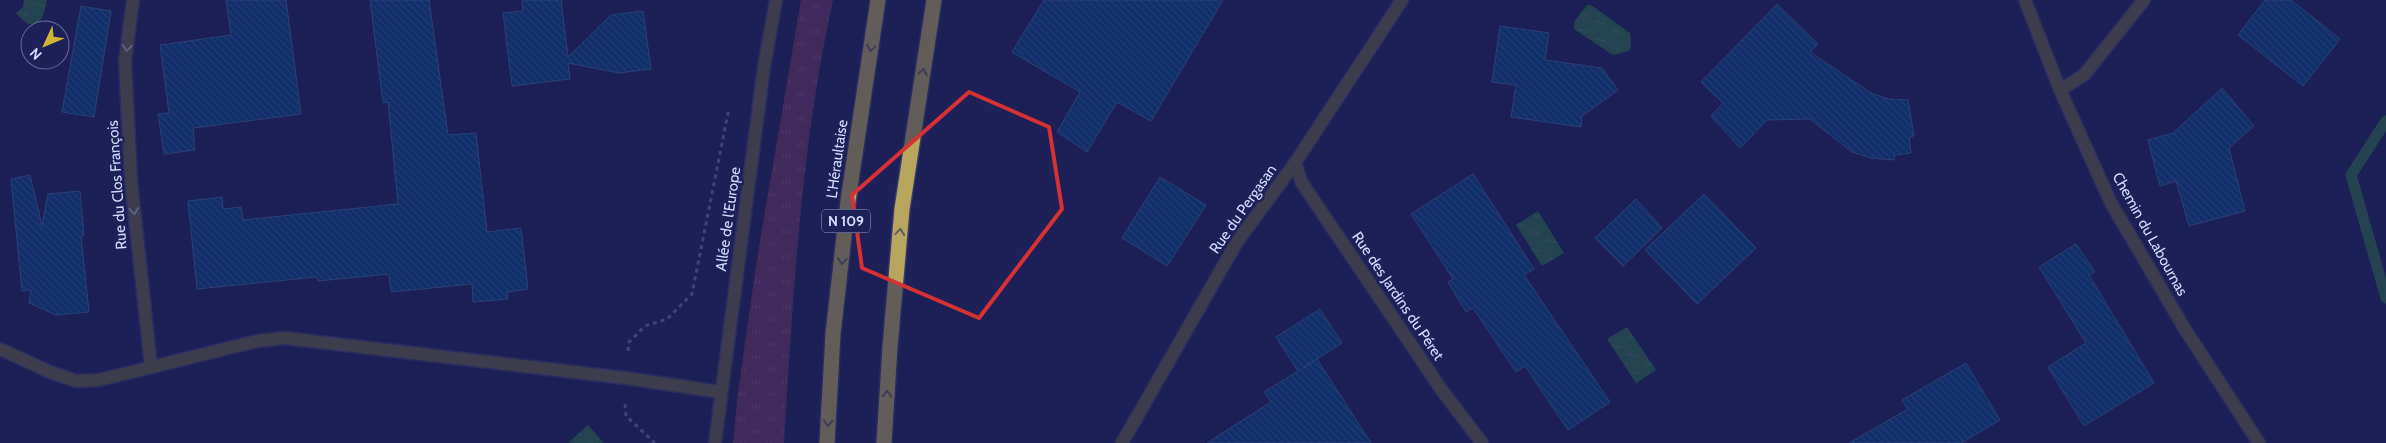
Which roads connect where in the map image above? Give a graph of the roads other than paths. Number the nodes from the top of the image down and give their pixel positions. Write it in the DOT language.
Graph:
graph roads {
  1 [pos="132,0"];
  2 [pos="776,0"];
  3 [pos="878,0"];
  4 [pos="934,0"];
  5 [pos="1402,0"];
  6 [pos="2025,0"];
  7 [pos="2144,0"];
  8 [pos="2060,90"];
  9 [pos="1295,163"];
  10 [pos="0,349"];
  11 [pos="150,367"];
  12 [pos="721,392"];
  13 [pos="715,443"];
  14 [pos="827,443"];
  15 [pos="884,443"];
  16 [pos="1122,443"];
  17 [pos="1482,443"];
  18 [pos="2259,443"];
  1 -- 11 [label="street, Rue du Clos François, one-way"];
  2 -- 12 [label="street, Allée de l'Europe"];
  3 -- 14 [label="highway, L'Héraultaise / N 109, one-way"];
  15 -- 4 [label="highway, one-way"];
  5 -- 9 [label="street, Rue du Pergasan"];
  6 -- 8 [label="street, Chemin du Labournas"];
  7 -- 8 [label="street"];
  8 -- 18 [label="street, Chemin du Labournas"];
  9 -- 16 [label="street, Rue du Pergasan"];
  9 -- 17 [label="street, Rue des Jardins du Péret"];
  10 -- 11 [label="street"];
  11 -- 12 [label="street"];
  12 -- 13 [label="street, Allée de l'Europe"];
}
